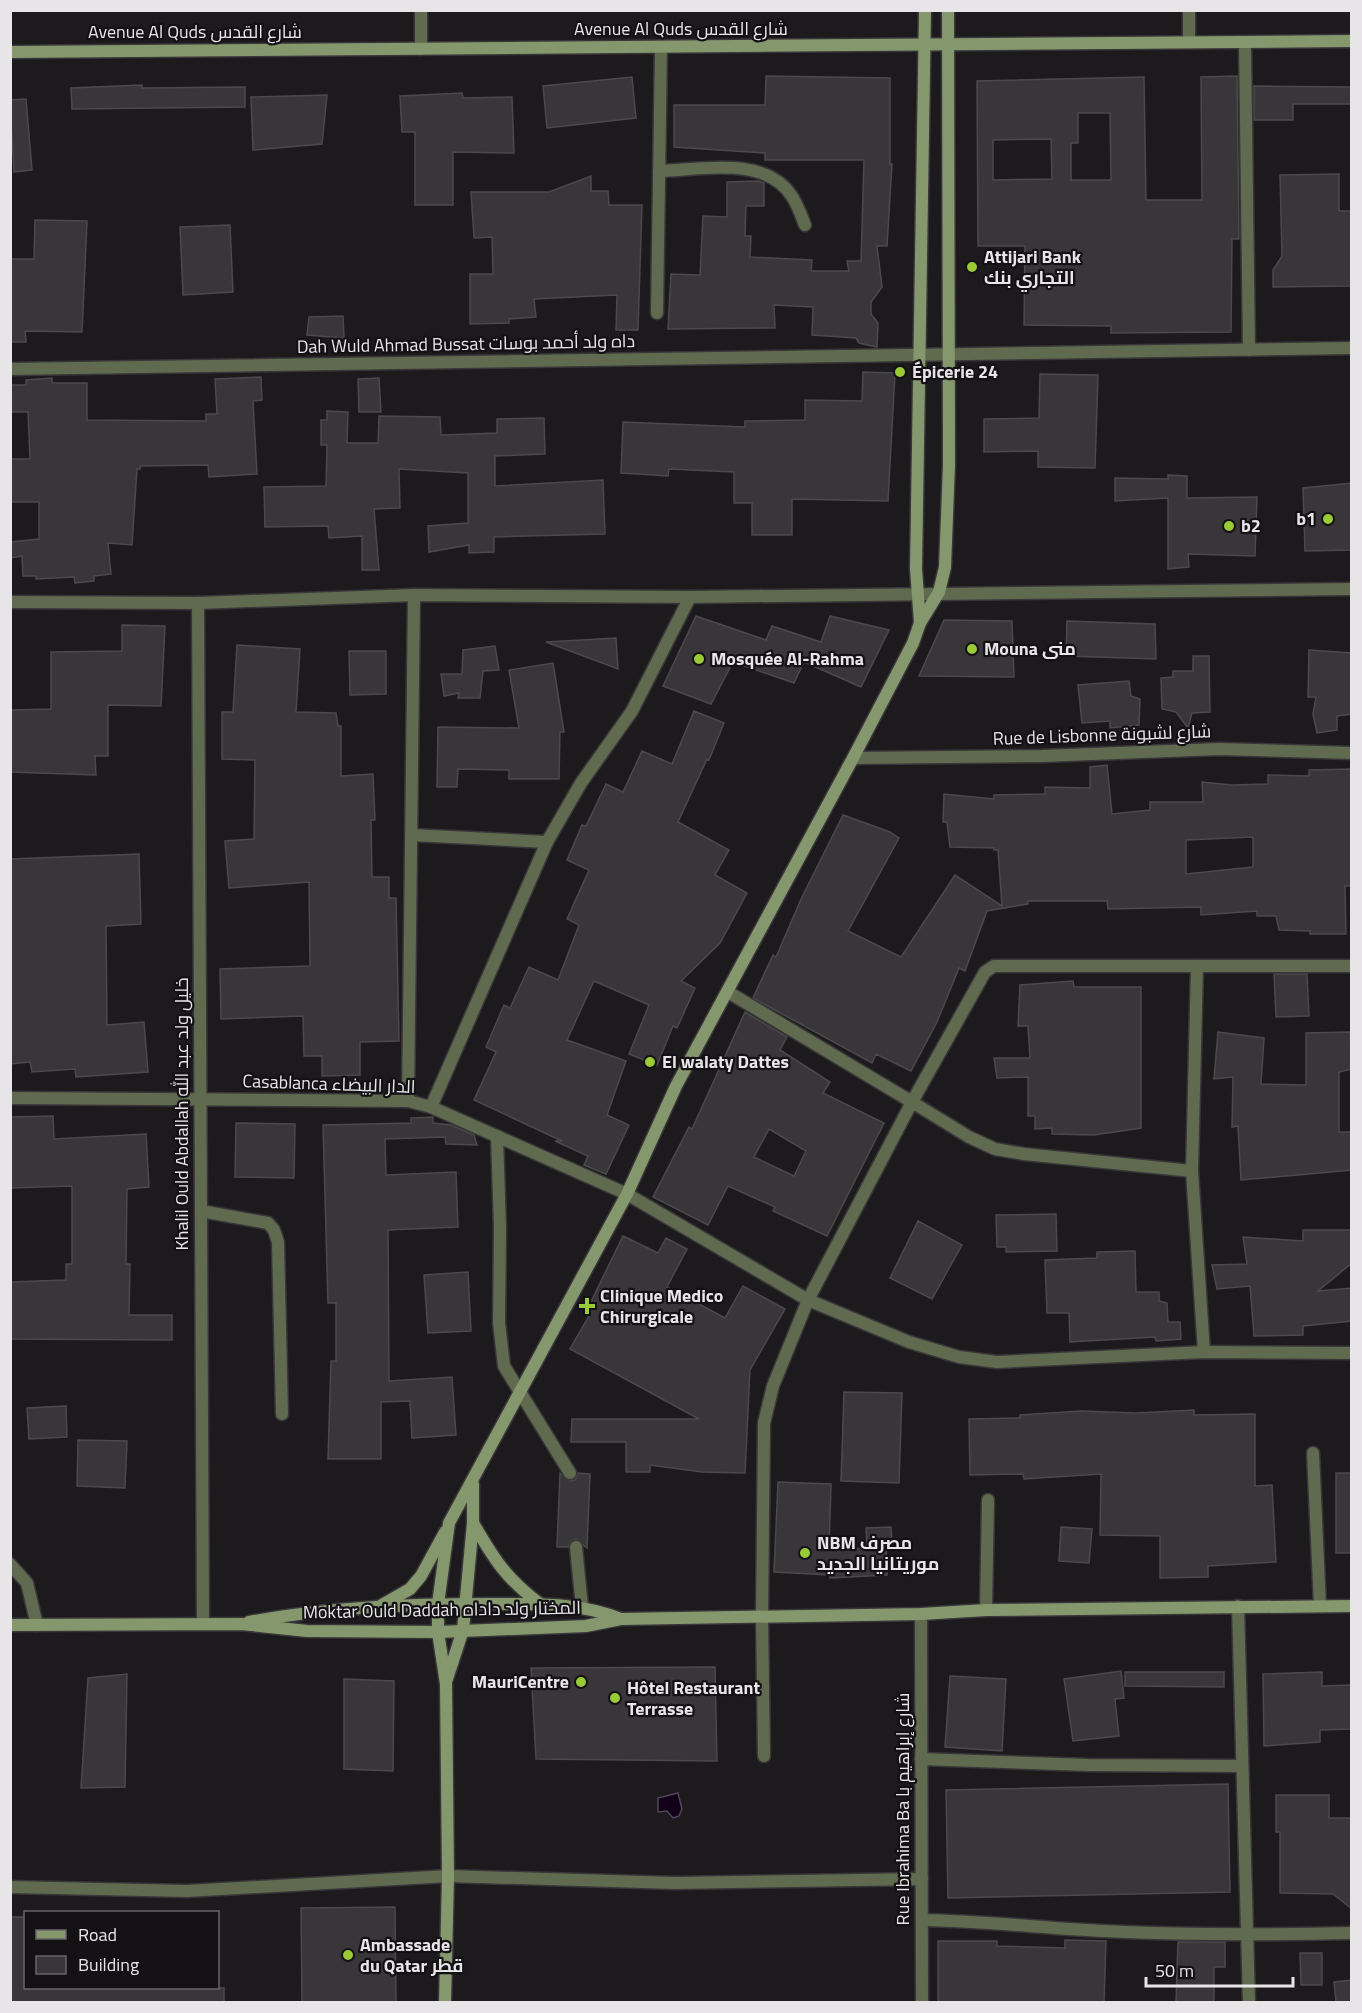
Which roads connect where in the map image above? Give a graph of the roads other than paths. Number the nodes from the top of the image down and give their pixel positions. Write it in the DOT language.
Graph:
graph roads {
  1 [pos="421,10"];
  2 [pos="925,10"];
  3 [pos="948,10"];
  4 [pos="1189,10"];
  5 [pos="1352,41"];
  6 [pos="1189,42"];
  7 [pos="1245,42"];
  8 [pos="925,45"];
  9 [pos="948,45"];
  10 [pos="661,47"];
  11 [pos="421,49"];
  12 [pos="10,51"];
  13 [pos="659,171"];
  14 [pos="805,225"];
  15 [pos="657,313"];
  16 [pos="1352,348"];
  17 [pos="1249,350"];
  18 [pos="921,355"];
  19 [pos="949,356"];
  20 [pos="10,369"];
  21 [pos="1352,589"];
  22 [pos="939,592"];
  23 [pos="917,593"];
  24 [pos="414,595"];
  25 [pos="690,597"];
  26 [pos="10,602"];
  27 [pos="198,603"];
  28 [pos="920,623"];
  29 [pos="1352,753"];
  30 [pos="853,758"];
  31 [pos="412,835"];
  32 [pos="547,842"];
  33 [pos="1197,966"];
  34 [pos="1352,966"];
  35 [pos="728,992"];
  36 [pos="10,1098"];
  37 [pos="200,1099"];
  38 [pos="408,1101"];
  39 [pos="912,1102"];
  40 [pos="431,1107"];
  41 [pos="497,1136"];
  42 [pos="1192,1171"];
  43 [pos="627,1194"];
  44 [pos="201,1211"];
  45 [pos="808,1300"];
  46 [pos="1204,1352"];
  47 [pos="1352,1353"];
  48 [pos="519,1394"];
  49 [pos="282,1414"];
  50 [pos="1313,1453"];
  51 [pos="570,1473"];
  52 [pos="473,1482"];
  53 [pos="988,1500"];
  54 [pos="450,1523"];
  55 [pos="473,1523"];
  56 [pos="576,1547"];
  57 [pos="10,1564"];
  58 [pos="438,1604"];
  59 [pos="465,1604"];
  60 [pos="540,1605"];
  61 [pos="1238,1605"];
  62 [pos="1320,1606"];
  63 [pos="1352,1606"];
  64 [pos="378,1607"];
  65 [pos="582,1607"];
  66 [pos="986,1610"];
  67 [pos="921,1614"];
  68 [pos="762,1617"];
  69 [pos="621,1619"];
  70 [pos="203,1624"];
  71 [pos="242,1624"];
  72 [pos="10,1625"];
  73 [pos="37,1625"];
  74 [pos="463,1630"];
  75 [pos="438,1632"];
  76 [pos="446,1684"];
  77 [pos="764,1756"];
  78 [pos="921,1759"];
  79 [pos="1242,1766"];
  80 [pos="448,1876"];
  81 [pos="922,1879"];
  82 [pos="10,1887"];
  83 [pos="921,1920"];
  84 [pos="1352,1933"];
  85 [pos="1249,1935"];
  86 [pos="445,2002"];
  87 [pos="922,2002"];
  88 [pos="1249,2002"];
  1 -- 11 [label="street"];
  2 -- 8 [label="street"];
  3 -- 9 [label="street"];
  4 -- 6 [label="street"];
  5 -- 7 [label="street, Avenue Al Quds شارع القدس"];
  6 -- 7 [label="street, Avenue Al Quds شارع القدس"];
  6 -- 9 [label="street, Avenue Al Quds شارع القدس"];
  7 -- 17 [label="street"];
  8 -- 9 [label="street, Avenue Al Quds شارع القدس"];
  8 -- 10 [label="street, Avenue Al Quds شارع القدس"];
  8 -- 18 [label="street"];
  9 -- 19 [label="street"];
  10 -- 11 [label="street, Avenue Al Quds شارع القدس"];
  10 -- 13 [label="street"];
  11 -- 12 [label="street, Avenue Al Quds شارع القدس"];
  13 -- 14 [label="street"];
  13 -- 15 [label="street"];
  16 -- 17 [label="street, Dah Wuld Ahmad Bussat داه ولد أحمد بوسات"];
  17 -- 19 [label="street, Dah Wuld Ahmad Bussat داه ولد أحمد بوسات"];
  18 -- 19 [label="street, Dah Wuld Ahmad Bussat داه ولد أحمد بوسات"];
  18 -- 20 [label="street, Dah Wuld Ahmad Bussat داه ولد أحمد بوسات"];
  18 -- 23 [label="street"];
  19 -- 22 [label="street"];
  21 -- 22 [label="street"];
  22 -- 23 [label="street"];
  22 -- 28 [label="street"];
  23 -- 25 [label="street"];
  23 -- 28 [label="street"];
  24 -- 25 [label="street"];
  24 -- 27 [label="street"];
  24 -- 31 [label="street"];
  25 -- 32 [label="street"];
  26 -- 27 [label="street"];
  27 -- 37 [label="street, Khalil Ould Abdallah خليل ولد عبد الله"];
  28 -- 30 [label="street"];
  29 -- 30 [label="street, Rue de Lisbonne شارع لشبونة"];
  30 -- 35 [label="street"];
  31 -- 32 [label="street"];
  31 -- 38 [label="street"];
  32 -- 40 [label="street"];
  33 -- 34 [label="street"];
  33 -- 39 [label="street"];
  33 -- 42 [label="street"];
  35 -- 39 [label="street"];
  35 -- 43 [label="street"];
  36 -- 37 [label="street, Casablanca الدار البيضاء"];
  37 -- 38 [label="street, Casablanca الدار البيضاء"];
  37 -- 44 [label="street, Khalil Ould Abdallah خليل ولد عبد الله"];
  38 -- 40 [label="street, Casablanca الدار البيضاء"];
  39 -- 42 [label="street"];
  39 -- 45 [label="street"];
  40 -- 41 [label="street, Casablanca الدار البيضاء"];
  41 -- 43 [label="street, Casablanca الدار البيضاء"];
  41 -- 48 [label="street"];
  42 -- 46 [label="street"];
  43 -- 45 [label="street, Casablanca الدار البيضاء"];
  43 -- 48 [label="street"];
  44 -- 49 [label="street"];
  44 -- 70 [label="street, Khalil Ould Abdallah خليل ولد عبد الله"];
  45 -- 46 [label="street, Casablanca الدار البيضاء"];
  45 -- 68 [label="street"];
  46 -- 47 [label="street, Casablanca الدار البيضاء"];
  48 -- 51 [label="street"];
  48 -- 52 [label="street"];
  50 -- 62 [label="street"];
  52 -- 54 [label="street"];
  52 -- 55 [label="street"];
  53 -- 66 [label="street"];
  54 -- 58 [label="street"];
  54 -- 64 [label="street"];
  55 -- 59 [label="street"];
  55 -- 60 [label="street"];
  56 -- 65 [label="street"];
  57 -- 73 [label="street"];
  58 -- 59 [label="street, Moktar Ould Daddah المختار ولد داداه"];
  58 -- 64 [label="street, Moktar Ould Daddah المختار ولد داداه"];
  58 -- 75 [label="street"];
  59 -- 60 [label="street, Moktar Ould Daddah المختار ولد داداه"];
  59 -- 74 [label="street"];
  60 -- 65 [label="street, Moktar Ould Daddah المختار ولد داداه"];
  61 -- 62 [label="street"];
  61 -- 66 [label="street"];
  61 -- 79 [label="street"];
  62 -- 63 [label="street"];
  64 -- 71 [label="street, Moktar Ould Daddah المختار ولد داداه"];
  65 -- 69 [label="street, Moktar Ould Daddah المختار ولد داداه"];
  66 -- 67 [label="street"];
  67 -- 68 [label="street"];
  67 -- 78 [label="street, Rue Ibrahima Ba شارع إبراهيم با"];
  68 -- 69 [label="street"];
  68 -- 77 [label="street"];
  69 -- 74 [label="street, Moktar Ould Daddah المختار ولد داداه"];
  70 -- 71 [label="street, Moktar Ould Daddah المختار ولد داداه"];
  70 -- 73 [label="street, Moktar Ould Daddah المختار ولد داداه"];
  71 -- 75 [label="street, Moktar Ould Daddah المختار ولد داداه"];
  72 -- 73 [label="street, Moktar Ould Daddah المختار ولد داداه"];
  74 -- 75 [label="street, Moktar Ould Daddah المختار ولد داداه"];
  74 -- 76 [label="street"];
  75 -- 76 [label="street"];
  76 -- 80 [label="street"];
  78 -- 79 [label="street"];
  78 -- 81 [label="street, Rue Ibrahima Ba شارع إبراهيم با"];
  79 -- 85 [label="street"];
  80 -- 81 [label="street"];
  80 -- 82 [label="street"];
  80 -- 86 [label="street"];
  81 -- 83 [label="street, Rue Ibrahima Ba شارع إبراهيم با"];
  83 -- 85 [label="street"];
  83 -- 87 [label="street, Rue Ibrahima Ba شارع إبراهيم با"];
  84 -- 85 [label="street"];
  85 -- 88 [label="street"];
}
